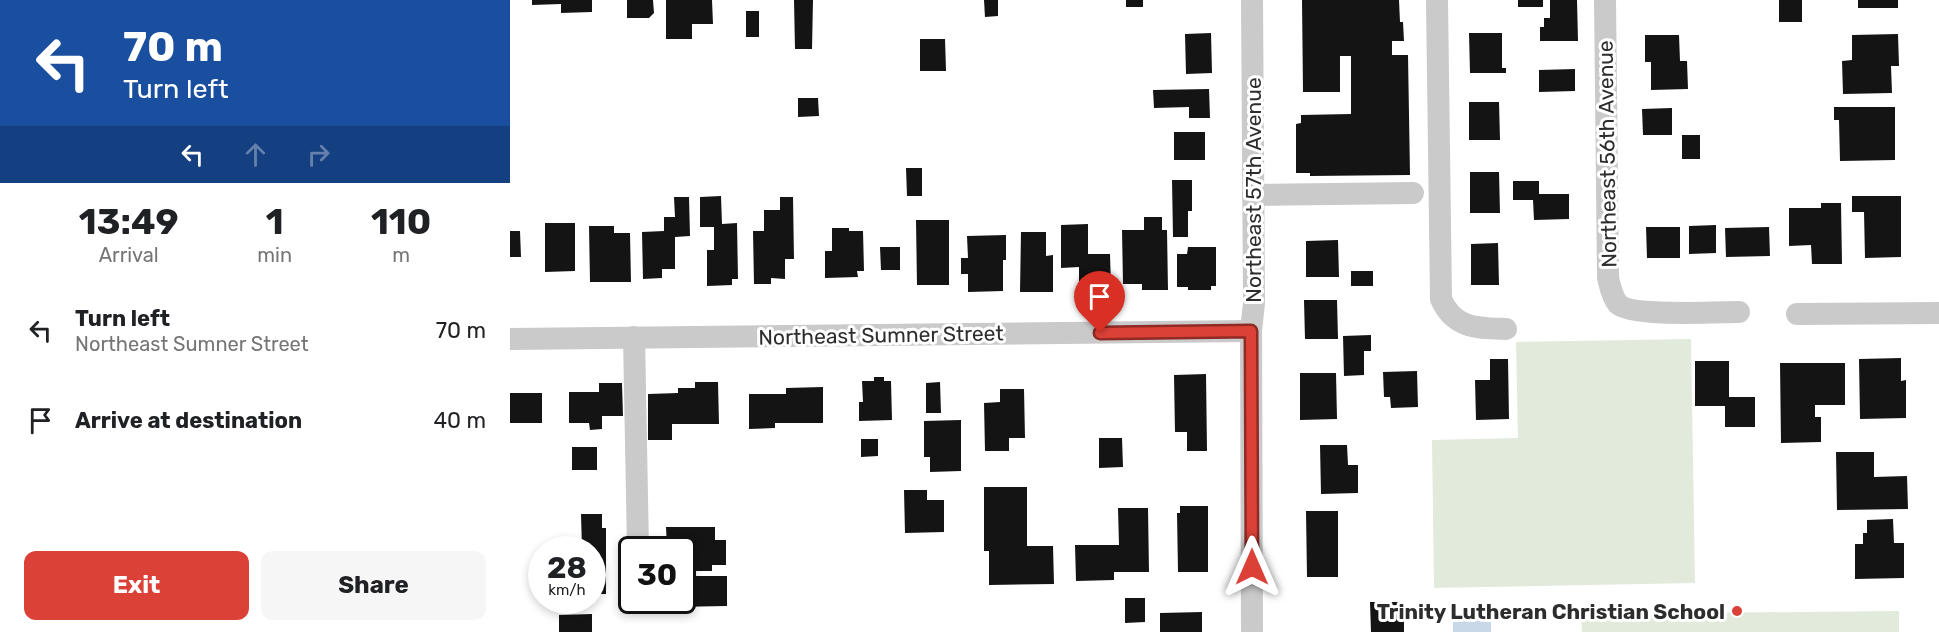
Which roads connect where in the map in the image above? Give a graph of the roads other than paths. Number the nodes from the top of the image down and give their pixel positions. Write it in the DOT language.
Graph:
graph roads {
  1 [pos="1252,0"];
  2 [pos="1437,0"];
  3 [pos="1605,0"];
  4 [pos="1413,193"];
  5 [pos="1253,195"];
  6 [pos="1739,312"];
  7 [pos="1939,313"];
  8 [pos="1797,314"];
  9 [pos="1506,329"];
  10 [pos="1251,331"];
  11 [pos="634,337"];
  12 [pos="510,339"];
  13 [pos="638,536"];
  14 [pos="1252,632"];
  1 -- 5 [label="street, Northeast 57th Avenue"];
  2 -- 9 [label="street"];
  3 -- 6 [label="street, Northeast 56th Avenue"];
  4 -- 5 [label="street"];
  5 -- 10 [label="street, Northeast 57th Avenue"];
  7 -- 8 [label="street"];
  10 -- 11 [label="street, Northeast Sumner Street"];
  10 -- 14 [label="street, Northeast 57th Avenue"];
  11 -- 12 [label="street, Northeast Sumner Street"];
  11 -- 13 [label="street"];
}
